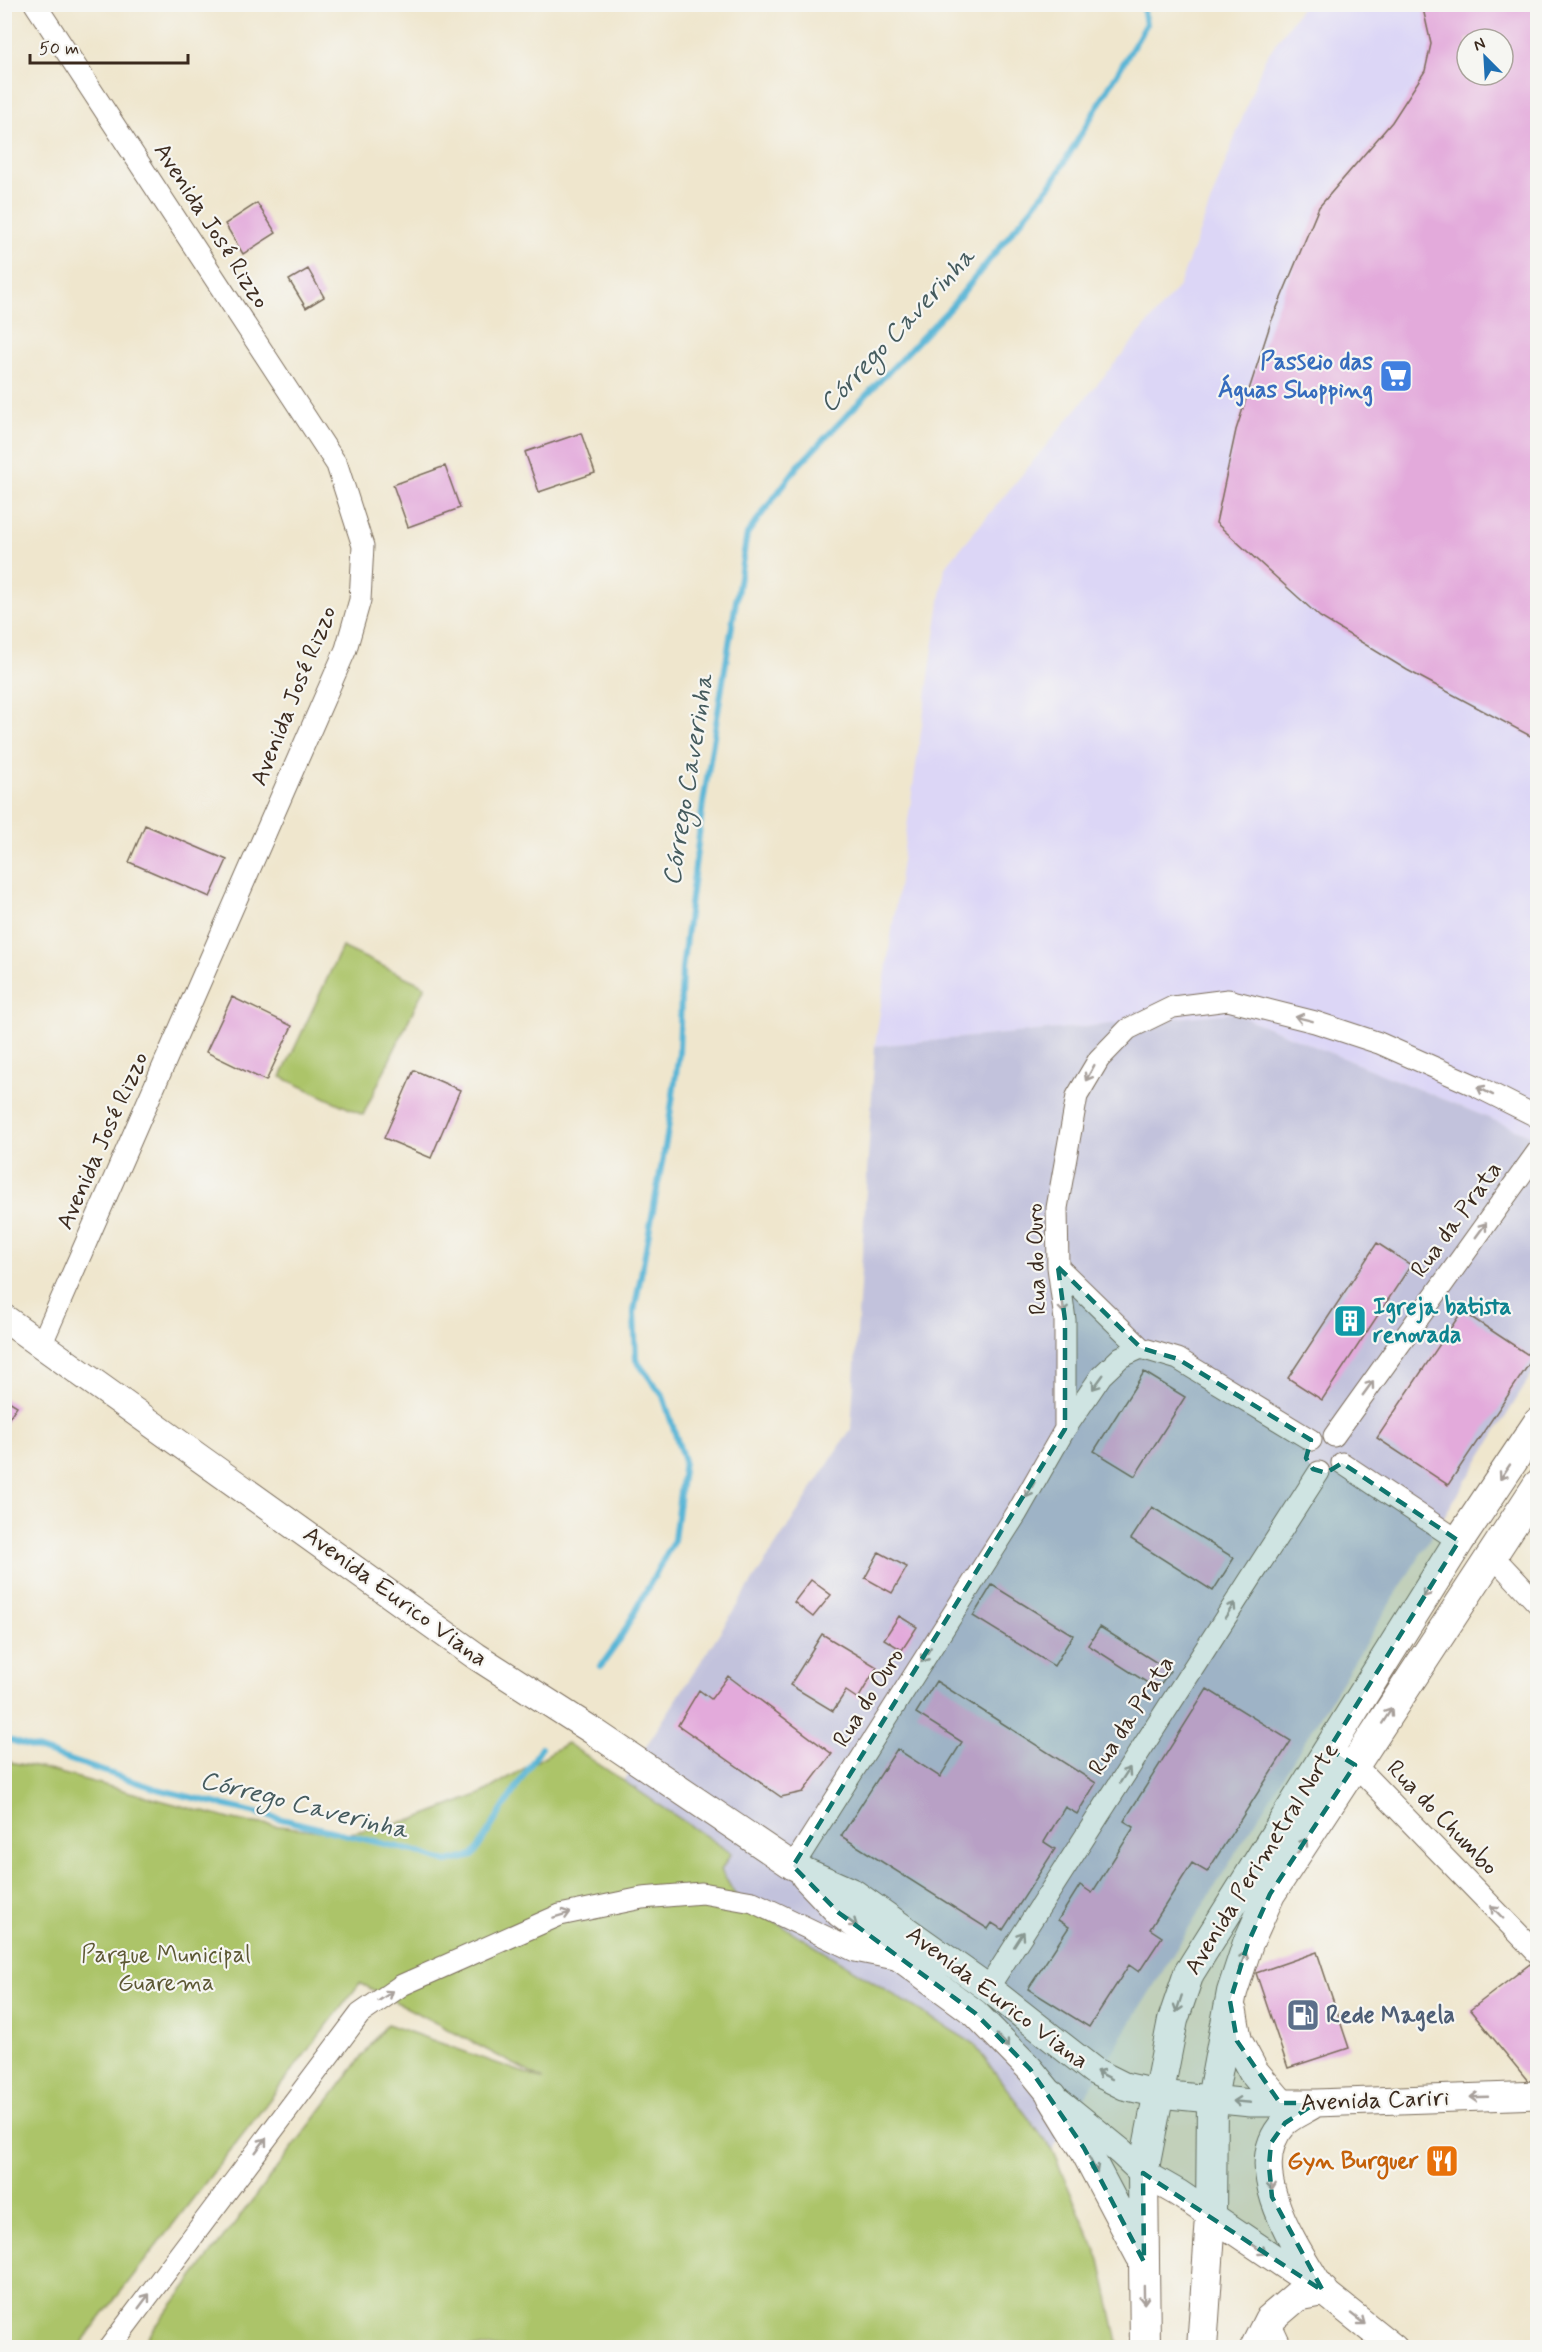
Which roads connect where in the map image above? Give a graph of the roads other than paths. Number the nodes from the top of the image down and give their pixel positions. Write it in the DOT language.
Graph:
graph roads {
  1 [pos="35,4"];
  2 [pos="1538,1117"];
  3 [pos="1538,1151"];
  4 [pos="1058,1267"];
  5 [pos="4,1318"];
  6 [pos="42,1343"];
  7 [pos="1141,1348"];
  8 [pos="1538,1424"];
  9 [pos="1065,1428"];
  10 [pos="1334,1436"];
  11 [pos="1311,1440"];
  12 [pos="1342,1463"];
  13 [pos="1319,1472"];
  14 [pos="1538,1485"];
  15 [pos="1459,1541"];
  16 [pos="1492,1555"];
  17 [pos="1538,1604"];
  18 [pos="1329,1749"];
  19 [pos="1355,1765"];
  20 [pos="793,1866"];
  21 [pos="1538,1954"];
  22 [pos="907,1962"];
  23 [pos="988,1988"];
  24 [pos="1230,2001"];
  25 [pos="1159,2094"];
  26 [pos="1538,2095"];
  27 [pos="1052,2096"];
  28 [pos="1212,2099"];
  29 [pos="1280,2103"];
  30 [pos="1316,2103"];
  31 [pos="1143,2173"];
  32 [pos="1211,2217"];
  33 [pos="1144,2262"];
  34 [pos="1323,2291"];
  35 [pos="1269,2320"];
  36 [pos="109,2348"];
  37 [pos="1145,2348"];
  38 [pos="1202,2348"];
  39 [pos="1255,2348"];
  40 [pos="1282,2348"];
  41 [pos="1394,2348"];
  1 -- 6 [label="street, Avenida José Rizzo"];
  2 -- 4 [label="street, Rua do Ouro, one-way"];
  10 -- 3 [label="street, Rua da Prata, one-way"];
  4 -- 7 [label="street"];
  4 -- 9 [label="street, Rua do Ouro, one-way"];
  5 -- 6 [label="main road, Avenida Eurico Viana"];
  6 -- 20 [label="main road, Avenida Eurico Viana"];
  7 -- 9 [label="street, one-way"];
  7 -- 11 [label="street"];
  8 -- 15 [label="highway, Avenida Perimetral Norte, one-way"];
  9 -- 20 [label="street, Rua do Ouro, one-way"];
  10 -- 11 [label="street"];
  10 -- 12 [label="street"];
  11 -- 13 [label="street"];
  12 -- 13 [label="street"];
  12 -- 15 [label="street"];
  23 -- 13 [label="street, Rua da Prata, one-way"];
  14 -- 16 [label="highway, Avenida Perimetral Norte"];
  15 -- 18 [label="highway, Avenida Perimetral Norte, one-way"];
  16 -- 17 [label="street"];
  19 -- 16 [label="highway, Avenida Perimetral Norte, one-way"];
  18 -- 19 [label="street, Rua do Chumbo"];
  18 -- 25 [label="highway, Avenida Perimetral Norte, one-way"];
  21 -- 19 [label="street, Rua do Chumbo, one-way"];
  24 -- 19 [label="highway, Avenida Perimetral Norte, one-way"];
  20 -- 22 [label="main road, Avenida Eurico Viana, one-way"];
  20 -- 23 [label="main road, Avenida Eurico Viana"];
  22 -- 27 [label="main road, Avenida Eurico Viana, one-way"];
  36 -- 22 [label="street, one-way"];
  25 -- 23 [label="main road, Avenida Eurico Viana, one-way"];
  24 -- 28 [label="highway, Avenida Perimetral Norte"];
  24 -- 29 [label="highway"];
  25 -- 28 [label="main road, Avenida Eurico Viana"];
  25 -- 31 [label="highway, Avenida Perimetral Norte"];
  26 -- 30 [label="main road, Avenida Cariri, one-way"];
  27 -- 31 [label="main road, Avenida Eurico Viana"];
  27 -- 33 [label="highway, one-way"];
  29 -- 28 [label="main road, Avenida Cariri, one-way"];
  28 -- 32 [label="highway, Avenida Perimetral Norte"];
  29 -- 30 [label="main road, Avenida Cariri"];
  30 -- 34 [label="main road, one-way"];
  31 -- 32 [label="main road, Avenida Eurico Viana"];
  31 -- 33 [label="highway, Avenida Perimetral Norte"];
  32 -- 34 [label="main road, Avenida Eurico Viana, one-way"];
  32 -- 38 [label="highway, Avenida Perimetral Norte"];
  33 -- 37 [label="highway, Avenida Perimetral Norte, one-way"];
  34 -- 35 [label="highway"];
  34 -- 41 [label="main road, one-way"];
  35 -- 39 [label="highway"];
  35 -- 40 [label="street"];
}
